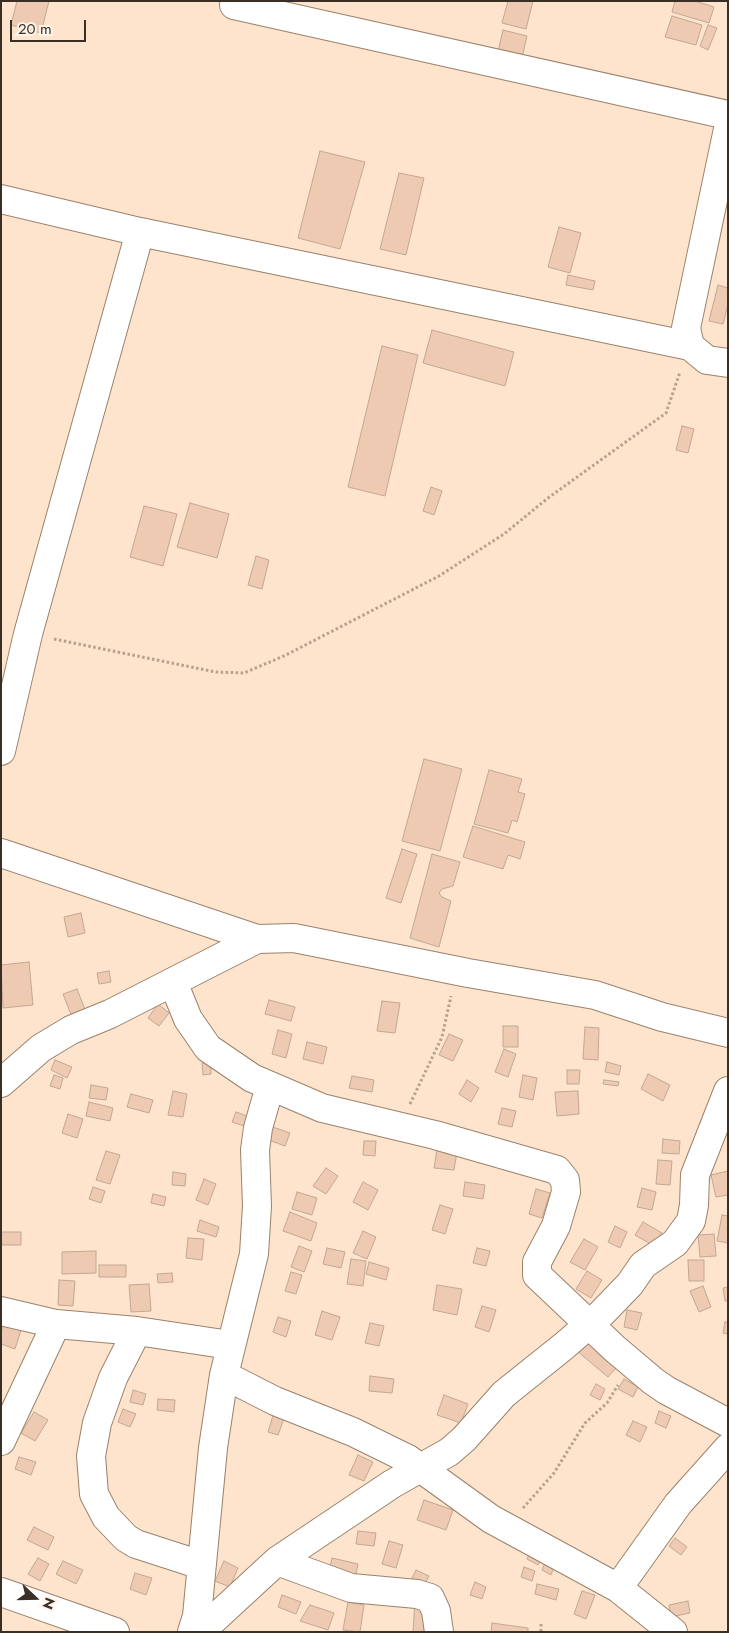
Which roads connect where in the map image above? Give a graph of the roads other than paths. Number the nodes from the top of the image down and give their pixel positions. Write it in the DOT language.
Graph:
graph roads {
  1 [pos="234,5"];
  2 [pos="728,115"];
  3 [pos="728,129"];
  4 [pos="1,199"];
  5 [pos="140,232"];
  6 [pos="690,346"];
  7 [pos="728,363"];
  8 [pos="1,751"];
  9 [pos="1,853"];
  10 [pos="257,939"];
  11 [pos="172,982"];
  12 [pos="728,1033"];
  13 [pos="1,1083"];
  14 [pos="270,1086"];
  15 [pos="728,1090"];
  16 [pos="1,1311"];
  17 [pos="56,1324"];
  18 [pos="588,1324"];
  19 [pos="137,1331"];
  20 [pos="230,1345"];
  21 [pos="224,1375"];
  22 [pos="728,1423"];
  23 [pos="1,1441"];
  24 [pos="728,1448"];
  25 [pos="421,1467"];
  26 [pos="277,1561"];
  27 [pos="201,1565"];
  28 [pos="618,1588"];
  29 [pos="1,1592"];
  30 [pos="204,1625"];
  31 [pos="115,1632"];
  32 [pos="439,1632"];
  33 [pos="673,1632"];
  1 -- 2 [label="street"];
  3 -- 6 [label="street"];
  4 -- 5 [label="street"];
  5 -- 6 [label="street"];
  5 -- 8 [label="street"];
  6 -- 7 [label="street"];
  9 -- 10 [label="street"];
  10 -- 11 [label="street"];
  10 -- 12 [label="street"];
  11 -- 13 [label="street"];
  11 -- 14 [label="street"];
  14 -- 18 [label="street"];
  14 -- 20 [label="street"];
  15 -- 18 [label="street"];
  16 -- 17 [label="street"];
  17 -- 19 [label="street"];
  17 -- 23 [label="street"];
  18 -- 22 [label="street"];
  18 -- 25 [label="street"];
  19 -- 20 [label="street"];
  19 -- 27 [label="street"];
  20 -- 21 [label="street"];
  21 -- 25 [label="street"];
  21 -- 27 [label="street"];
  24 -- 28 [label="street"];
  25 -- 26 [label="street"];
  25 -- 28 [label="street"];
  26 -- 30 [label="street"];
  26 -- 32 [label="street"];
  27 -- 30 [label="street"];
  28 -- 33 [label="street"];
  29 -- 31 [label="street"];
}
